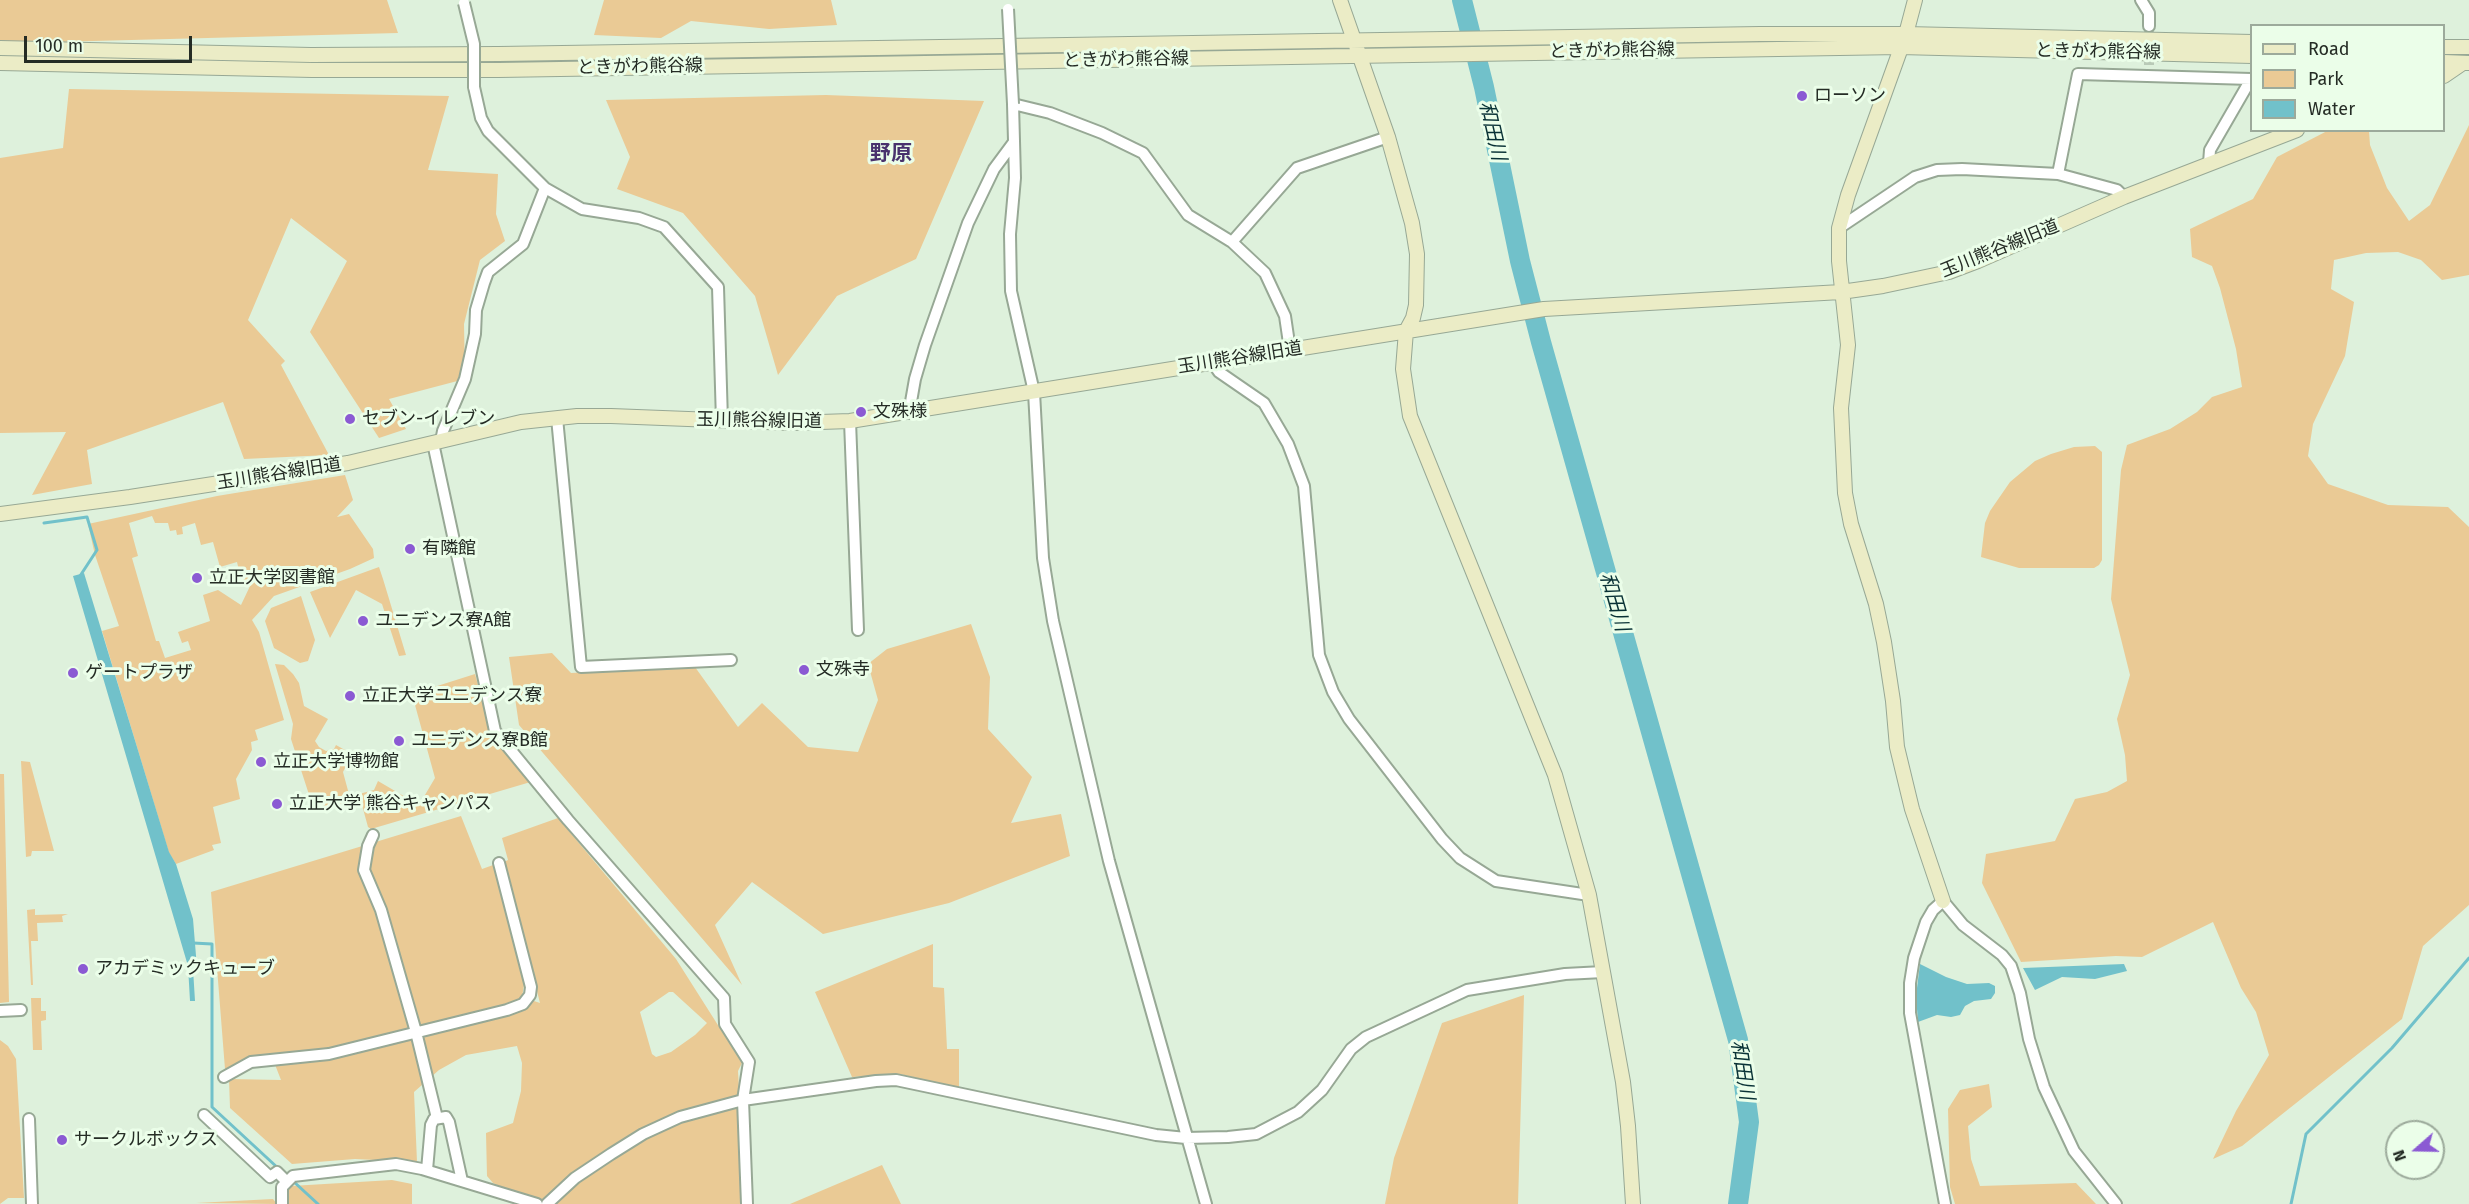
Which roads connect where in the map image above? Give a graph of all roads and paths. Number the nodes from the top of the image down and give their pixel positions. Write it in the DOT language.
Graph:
graph roads {
  1 [pos="1340,0"];
  2 [pos="1916,0"];
  3 [pos="2141,0"];
  4 [pos="464,2"];
  5 [pos="1008,4"];
  6 [pos="2149,26"];
  7 [pos="1906,34"];
  8 [pos="1355,41"];
  9 [pos="2250,42"];
  10 [pos="1900,47"];
  11 [pos="2445,47"];
  12 [pos="2469,47"];
  13 [pos="0,48"];
  14 [pos="1360,55"];
  15 [pos="2250,56"];
  16 [pos="2445,62"];
  17 [pos="0,63"];
  18 [pos="2466,63"];
  19 [pos="2445,75"];
  20 [pos="2250,80"];
  21 [pos="2250,82"];
  22 [pos="1014,104"];
  23 [pos="2292,132"];
  24 [pos="1388,137"];
  25 [pos="1014,141"];
  26 [pos="2209,163"];
  27 [pos="2058,174"];
  28 [pos="545,188"];
  29 [pos="2124,197"];
  30 [pos="1839,228"];
  31 [pos="1232,242"];
  32 [pos="1842,292"];
  33 [pos="1406,331"];
  34 [pos="1290,350"];
  35 [pos="1212,362"];
  36 [pos="1034,392"];
  37 [pos="909,413"];
  38 [pos="557,418"];
  39 [pos="722,421"];
  40 [pos="850,421"];
  41 [pos="437,442"];
  42 [pos="0,514"];
  43 [pos="858,630"];
  44 [pos="731,660"];
  45 [pos="373,835"];
  46 [pos="499,863"];
  47 [pos="1589,895"];
  48 [pos="1944,901"];
  49 [pos="1603,972"];
  50 [pos="21,1010"];
  51 [pos="0,1011"];
  52 [pos="416,1032"];
  53 [pos="224,1077"];
  54 [pos="743,1100"];
  55 [pos="204,1115"];
  56 [pos="437,1118"];
  57 [pos="29,1119"];
  58 [pos="1186,1138"];
  59 [pos="427,1170"];
  60 [pos="285,1181"];
  61 [pos="462,1181"];
  62 [pos="32,1204"];
  63 [pos="282,1204"];
  64 [pos="537,1204"];
  65 [pos="547,1204"];
  66 [pos="747,1204"];
  67 [pos="1206,1204"];
  68 [pos="1633,1204"];
  69 [pos="1945,1204"];
  70 [pos="2116,1204"];
  1 -- 8 [label="street"];
  2 -- 7 [label="street"];
  3 -- 6 [label="street"];
  4 -- 28 [label="street, bridge"];
  5 -- 22 [label="street, bridge"];
  7 -- 8 [label="street, ときがわ熊谷線"];
  7 -- 9 [label="street, ときがわ熊谷線"];
  7 -- 10 [label="street"];
  8 -- 13 [label="street, ときがわ熊谷線"];
  8 -- 14 [label="street"];
  10 -- 14 [label="street, ときがわ熊谷線"];
  10 -- 15 [label="street, ときがわ熊谷線"];
  10 -- 30 [label="street"];
  11 -- 12 [label="street"];
  14 -- 17 [label="street, ときがわ熊谷線"];
  14 -- 24 [label="street"];
  16 -- 18 [label="street"];
  18 -- 19 [label="street"];
  20 -- 27 [label="street"];
  21 -- 26 [label="street"];
  22 -- 25 [label="street"];
  22 -- 31 [label="street"];
  23 -- 26 [label="street, 玉川熊谷線旧道"];
  24 -- 31 [label="street"];
  24 -- 33 [label="street"];
  25 -- 36 [label="street"];
  25 -- 37 [label="street"];
  26 -- 29 [label="street, 玉川熊谷線旧道"];
  27 -- 29 [label="street"];
  27 -- 30 [label="street"];
  28 -- 39 [label="street"];
  28 -- 41 [label="street"];
  29 -- 32 [label="street, 玉川熊谷線旧道"];
  30 -- 32 [label="street"];
  31 -- 34 [label="street"];
  32 -- 33 [label="street, 玉川熊谷線旧道"];
  32 -- 48 [label="street"];
  33 -- 34 [label="street, 玉川熊谷線旧道"];
  33 -- 47 [label="street"];
  34 -- 35 [label="street, 玉川熊谷線旧道"];
  35 -- 36 [label="street, 玉川熊谷線旧道"];
  35 -- 47 [label="street"];
  36 -- 37 [label="street, 玉川熊谷線旧道"];
  36 -- 58 [label="street"];
  37 -- 40 [label="street, 玉川熊谷線旧道"];
  38 -- 39 [label="street, 玉川熊谷線旧道"];
  38 -- 41 [label="street, 玉川熊谷線旧道"];
  38 -- 44 [label="street"];
  39 -- 40 [label="street, 玉川熊谷線旧道"];
  40 -- 43 [label="street"];
  41 -- 42 [label="street, 玉川熊谷線旧道"];
  41 -- 54 [label="street"];
  45 -- 52 [label="street"];
  46 -- 52 [label="street"];
  47 -- 49 [label="street"];
  48 -- 69 [label="street"];
  48 -- 70 [label="street"];
  49 -- 58 [label="street"];
  49 -- 68 [label="street"];
  50 -- 51 [label="street"];
  52 -- 53 [label="street"];
  52 -- 56 [label="street"];
  54 -- 58 [label="street"];
  54 -- 65 [label="street"];
  54 -- 66 [label="street"];
  55 -- 60 [label="street"];
  56 -- 59 [label="street"];
  56 -- 61 [label="street"];
  57 -- 62 [label="street"];
  58 -- 67 [label="street"];
  59 -- 60 [label="street"];
  59 -- 61 [label="street"];
  60 -- 63 [label="street"];
  61 -- 64 [label="street"];
}
